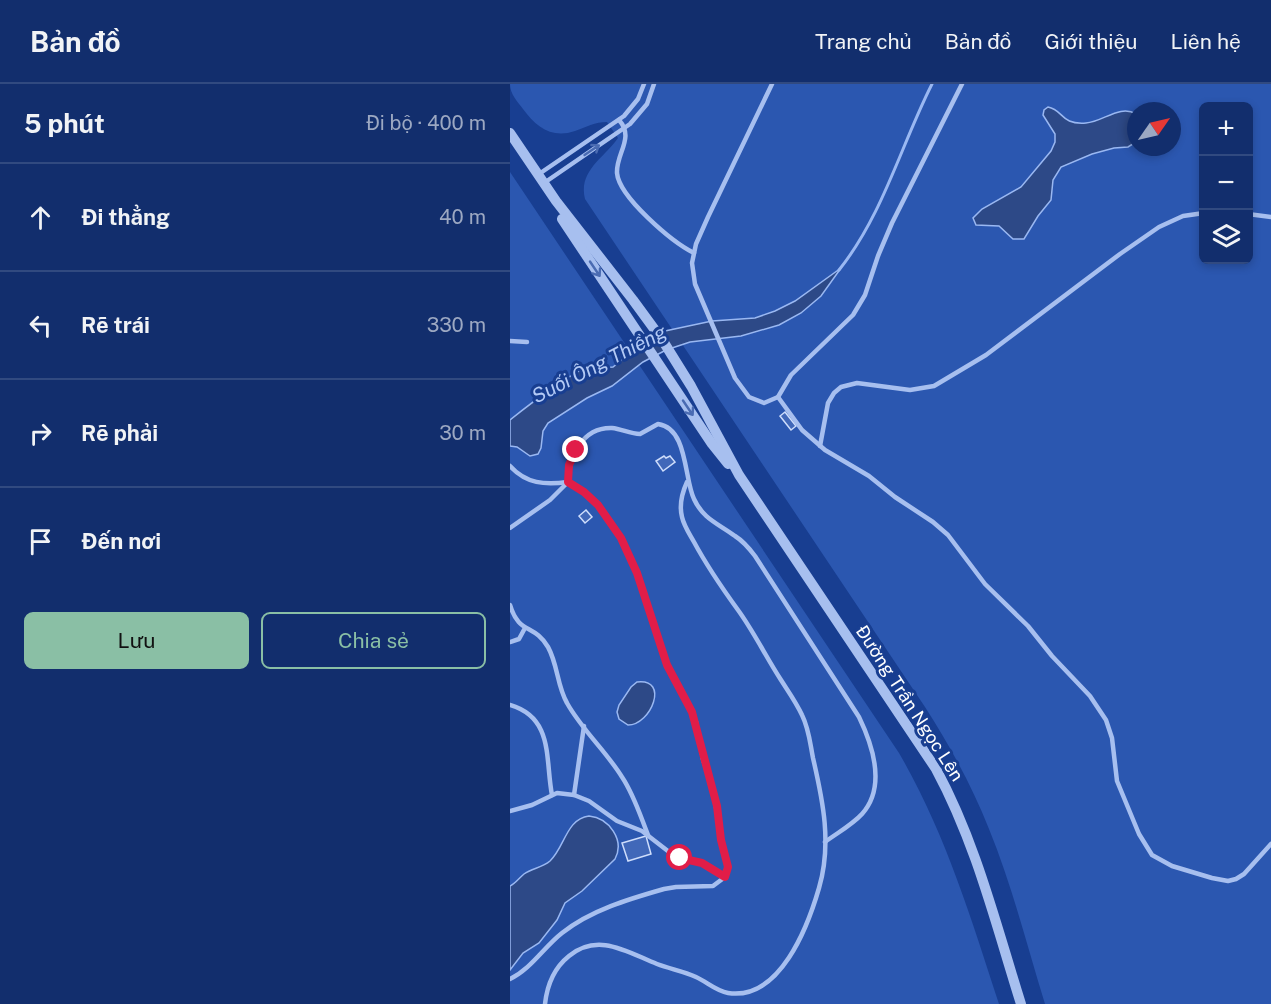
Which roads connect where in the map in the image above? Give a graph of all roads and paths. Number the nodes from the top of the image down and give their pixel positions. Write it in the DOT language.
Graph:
graph roads {
  1 [pos="644,84"];
  2 [pos="654,84"];
  3 [pos="772,84"];
  4 [pos="962,84"];
  5 [pos="619,120"];
  6 [pos="625,128"];
  7 [pos="510,133"];
  8 [pos="541,179"];
  9 [pos="556,201"];
  10 [pos="1199,214"];
  11 [pos="1253,215"];
  12 [pos="1271,217"];
  13 [pos="694,253"];
  14 [pos="510,340"];
  15 [pos="527,342"];
  16 [pos="778,397"];
  17 [pos="820,446"];
  18 [pos="510,466"];
  19 [pos="739,475"];
  20 [pos="687,481"];
  21 [pos="568,482"];
  22 [pos="510,528"];
  23 [pos="510,605"];
  24 [pos="525,628"];
  25 [pos="510,642"];
  26 [pos="510,705"];
  27 [pos="584,726"];
  28 [pos="552,795"];
  29 [pos="574,795"];
  30 [pos="510,812"];
  31 [pos="648,835"];
  32 [pos="825,842"];
  33 [pos="1271,844"];
  34 [pos="725,877"];
  35 [pos="510,979"];
  36 [pos="545,1004"];
  37 [pos="1021,1004"];
  1 -- 5 [label="lane"];
  2 -- 6 [label="lane"];
  3 -- 13 [label="lane"];
  4 -- 16 [label="lane"];
  5 -- 6 [label="lane"];
  5 -- 8 [label="lane"];
  8 -- 6 [label="lane, one-way"];
  6 -- 13 [label="lane"];
  7 -- 8 [label="street, Đường Trần Ngọc Lên"];
  8 -- 9 [label="street, Đường Trần Ngọc Lên"];
  9 -- 19 [label="street, Đường Trần Ngọc Lên"];
  9 -- 19 [label="street, Đường Trần Ngọc Lên, one-way"];
  10 -- 17 [label="lane"];
  11 -- 12 [label="lane"];
  13 -- 16 [label="lane"];
  14 -- 15 [label="lane"];
  16 -- 17 [label="lane"];
  17 -- 33 [label="lane"];
  18 -- 21 [label="lane"];
  19 -- 37 [label="street, Đường Trần Ngọc Lên"];
  20 -- 21 [label="lane"];
  20 -- 32 [label="lane"];
  20 -- 32 [label="lane"];
  21 -- 22 [label="lane"];
  21 -- 34 [label="lane"];
  23 -- 24 [label="lane"];
  24 -- 25 [label="lane"];
  24 -- 27 [label="lane"];
  26 -- 28 [label="lane"];
  27 -- 29 [label="lane"];
  27 -- 31 [label="lane"];
  28 -- 29 [label="lane"];
  28 -- 30 [label="lane"];
  29 -- 31 [label="lane"];
  31 -- 34 [label="lane"];
  32 -- 36 [label="lane"];
  34 -- 35 [label="lane"];
}
